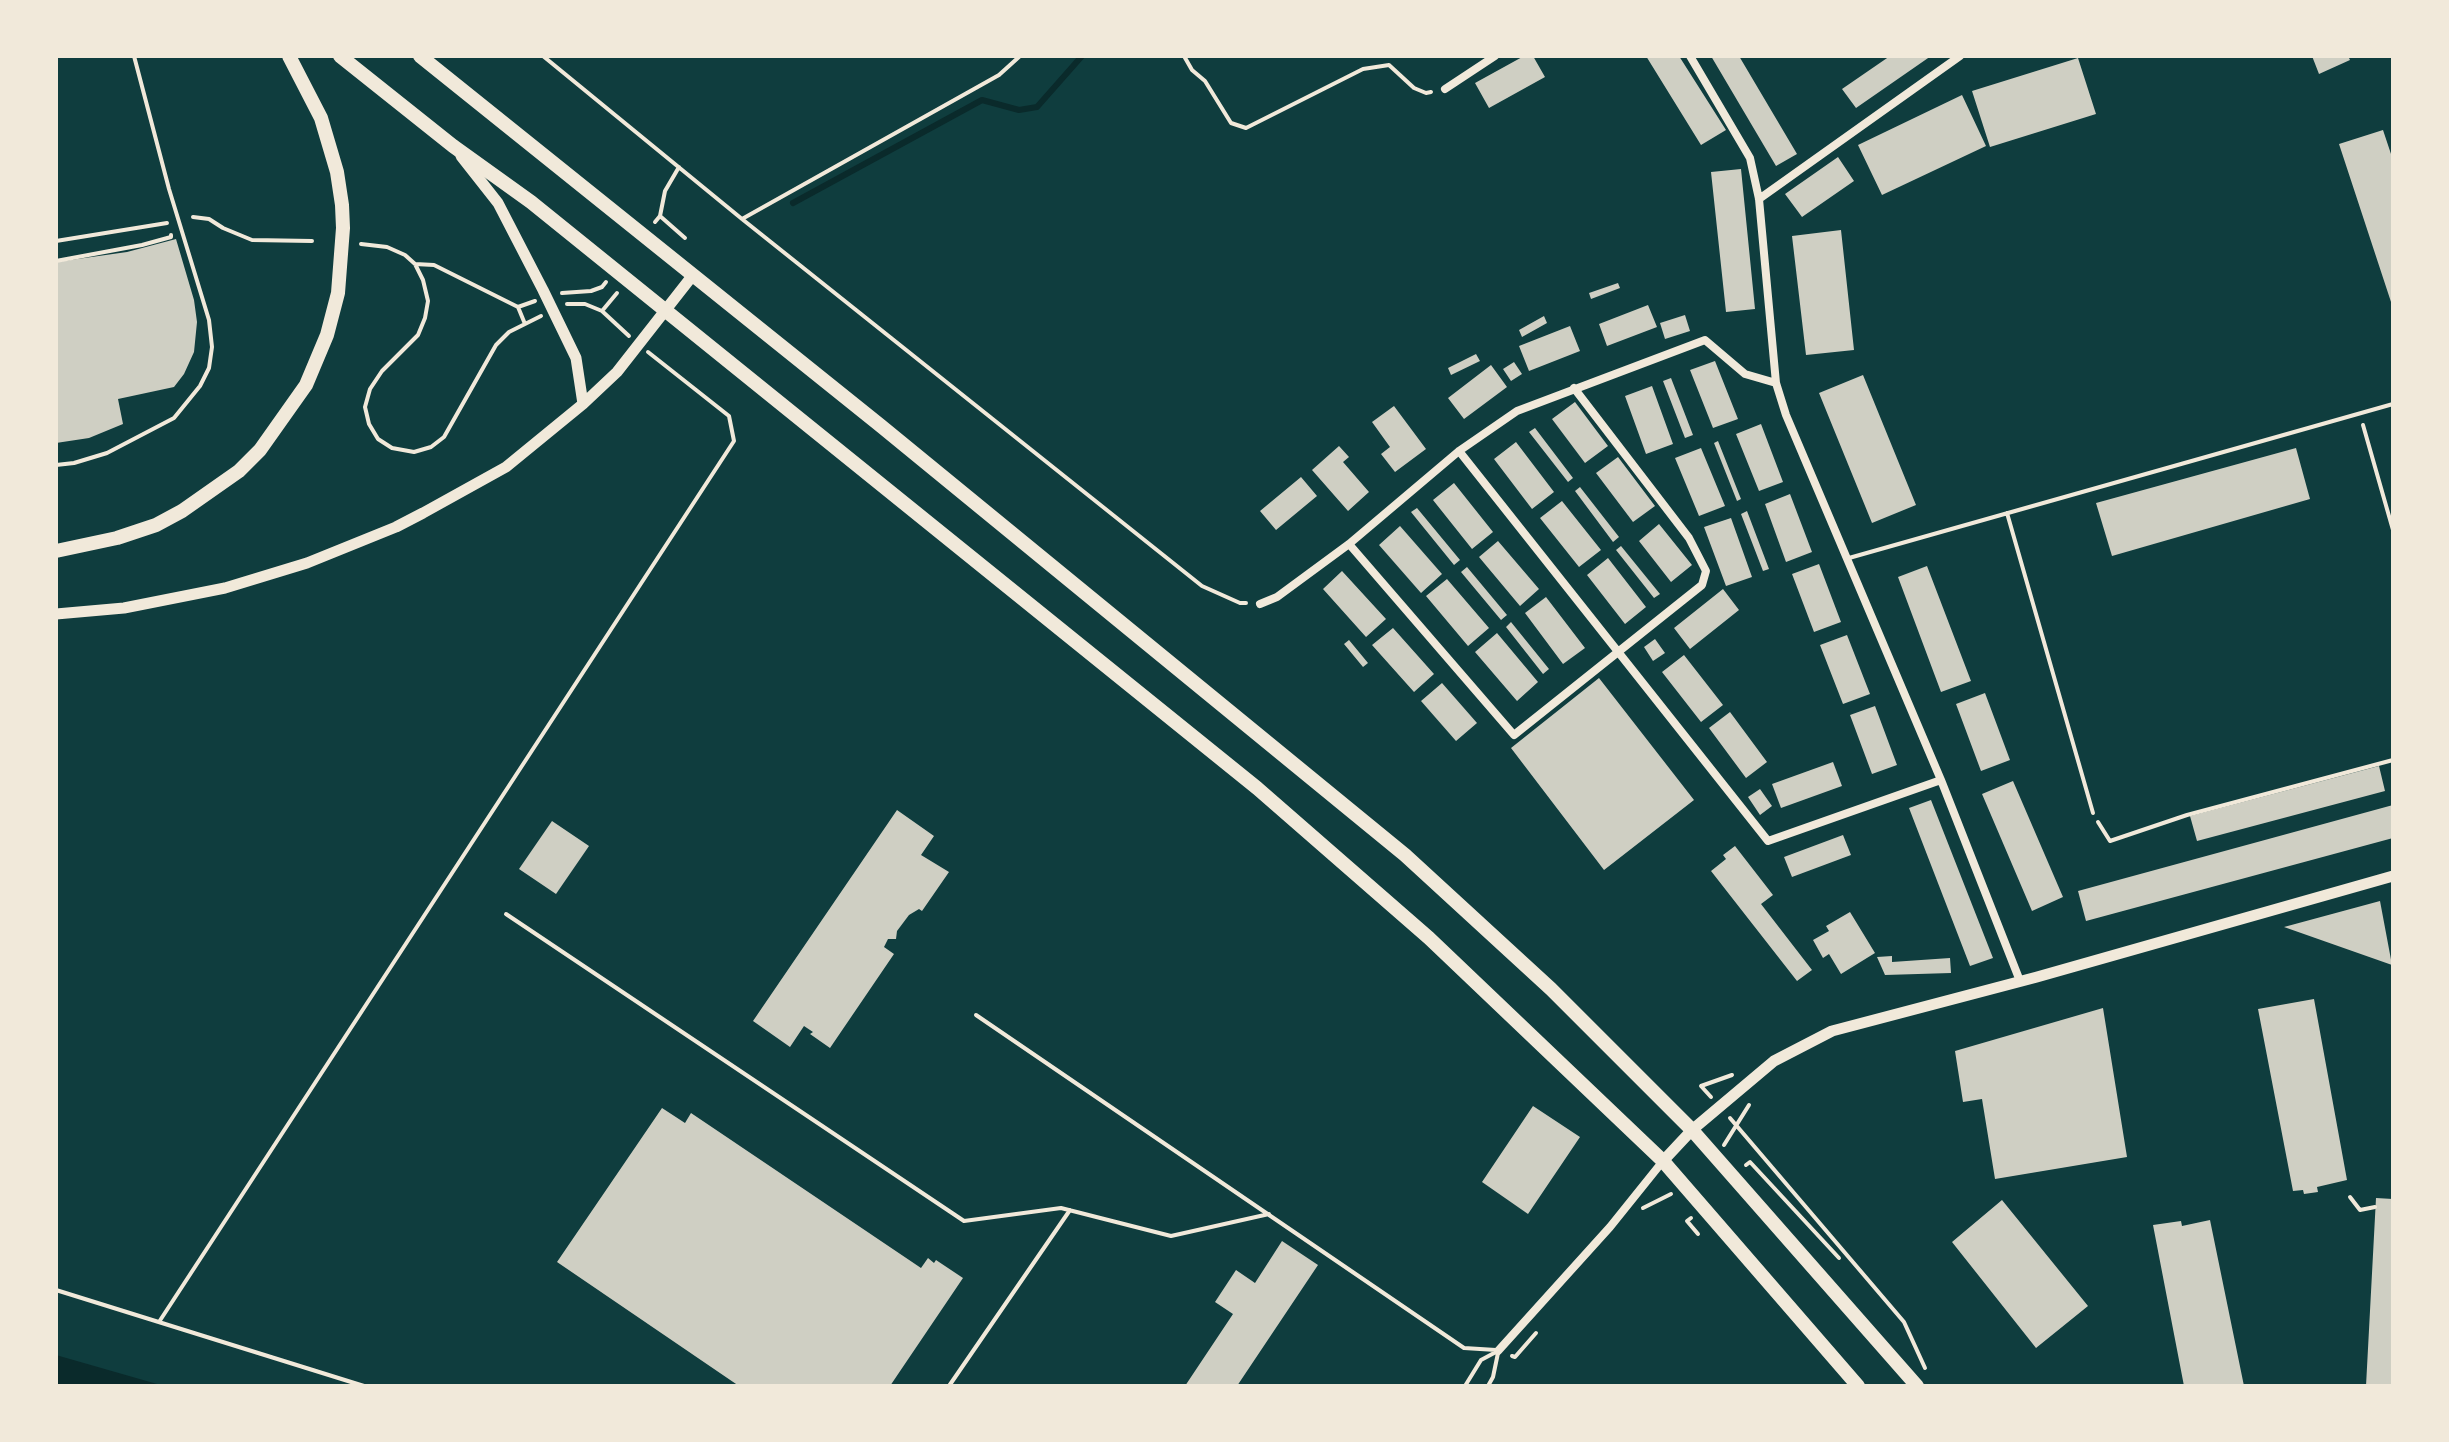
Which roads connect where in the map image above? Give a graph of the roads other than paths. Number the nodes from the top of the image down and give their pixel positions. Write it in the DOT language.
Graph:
graph roads {
  1 [pos="134,56"];
  2 [pos="289,56"];
  3 [pos="340,56"];
  4 [pos="420,56"];
  5 [pos="1495,56"];
  6 [pos="1690,56"];
  7 [pos="1960,56"];
  8 [pos="1445,89"];
  9 [pos="453,146"];
  10 [pos="1759,199"];
  11 [pos="693,275"];
  12 [pos="666,312"];
  13 [pos="1776,383"];
  14 [pos="1574,388"];
  15 [pos="583,404"];
  16 [pos="2393,404"];
  17 [pos="1459,451"];
  18 [pos="56,465"];
  19 [pos="2007,513"];
  20 [pos="1349,544"];
  21 [pos="56,551"];
  22 [pos="1847,559"];
  23 [pos="1260,604"];
  24 [pos="56,614"];
  25 [pos="1617,651"];
  26 [pos="1941,780"];
  27 [pos="2093,813"];
  28 [pos="2393,876"];
  29 [pos="506,914"];
  30 [pos="2020,981"];
  31 [pos="976,1015"];
  32 [pos="1692,1130"];
  33 [pos="1663,1161"];
  34 [pos="1070,1210"];
  35 [pos="1269,1214"];
  36 [pos="1498,1351"];
  37 [pos="949,1386"];
  38 [pos="1465,1386"];
  39 [pos="1488,1386"];
  40 [pos="1858,1386"];
  41 [pos="1917,1386"];
  1 -- 18 [label="lane"];
  2 -- 21 [label="main road"];
  3 -- 9 [label="main road"];
  4 -- 11 [label="main road"];
  5 -- 8 [label="street"];
  6 -- 10 [label="street"];
  7 -- 10 [label="street"];
  9 -- 12 [label="main road"];
  9 -- 15 [label="street"];
  10 -- 13 [label="street"];
  11 -- 12 [label="street"];
  11 -- 32 [label="main road"];
  12 -- 15 [label="street"];
  12 -- 33 [label="main road"];
  13 -- 14 [label="street"];
  13 -- 22 [label="street"];
  14 -- 17 [label="street"];
  14 -- 25 [label="street"];
  15 -- 24 [label="street"];
  16 -- 19 [label="lane"];
  17 -- 20 [label="street"];
  17 -- 25 [label="street"];
  19 -- 22 [label="lane"];
  19 -- 27 [label="lane"];
  20 -- 23 [label="street"];
  20 -- 25 [label="street"];
  22 -- 26 [label="street"];
  25 -- 26 [label="street"];
  26 -- 30 [label="street"];
  28 -- 30 [label="street"];
  29 -- 34 [label="lane"];
  30 -- 32 [label="street"];
  31 -- 35 [label="lane"];
  32 -- 33 [label="street"];
  32 -- 41 [label="main road"];
  33 -- 36 [label="street"];
  33 -- 40 [label="main road"];
  34 -- 35 [label="lane"];
  34 -- 37 [label="lane"];
  35 -- 36 [label="lane"];
  36 -- 38 [label="lane"];
  36 -- 39 [label="lane"];
}
